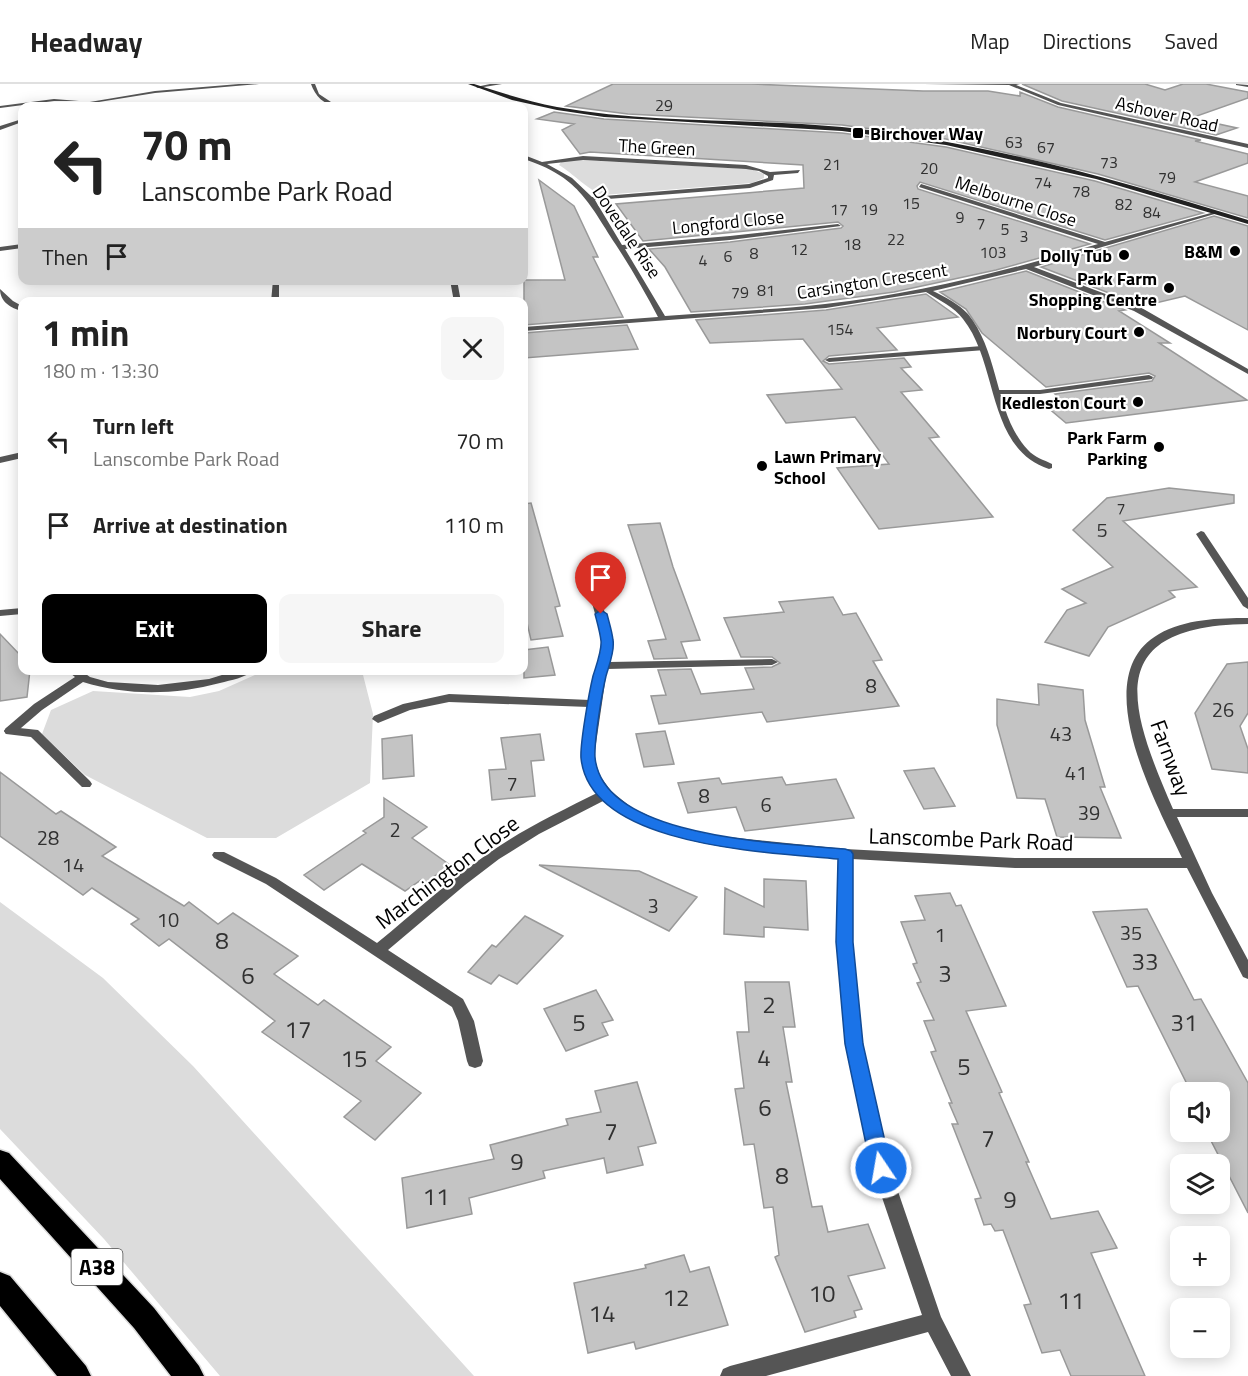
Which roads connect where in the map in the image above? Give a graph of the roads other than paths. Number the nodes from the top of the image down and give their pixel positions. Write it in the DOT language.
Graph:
graph roads {
  1 [pos="257,84"];
  2 [pos="313,84"];
  3 [pos="470,84"];
  4 [pos="500,84"];
  5 [pos="926,84"];
  6 [pos="1024,84"];
  7 [pos="1238,84"];
  8 [pos="1011,85"];
  9 [pos="1248,86"];
  10 [pos="478,87"];
  11 [pos="39,102"];
  12 [pos="87,102"];
  13 [pos="328,102"];
  14 [pos="18,105"];
  15 [pos="0,107"];
  16 [pos="18,121"];
  17 [pos="0,128"];
  18 [pos="1248,146"];
  19 [pos="528,158"];
  20 [pos="543,163"];
  21 [pos="798,171"];
  22 [pos="769,174"];
  23 [pos="921,186"];
  24 [pos="590,199"];
  25 [pos="1216,212"];
  26 [pos="1248,222"];
  27 [pos="838,226"];
  28 [pos="1103,244"];
  29 [pos="18,247"];
  30 [pos="621,247"];
  31 [pos="0,249"];
  32 [pos="1027,267"];
  33 [pos="927,290"];
  34 [pos="0,291"];
  35 [pos="18,307"];
  36 [pos="663,319"];
  37 [pos="528,329"];
  38 [pos="982,348"];
  39 [pos="829,360"];
  40 [pos="1248,372"];
  41 [pos="1149,377"];
  42 [pos="998,393"];
  43 [pos="18,456"];
  44 [pos="0,460"];
  45 [pos="1049,466"];
  46 [pos="1201,534"];
  47 [pos="586,564"];
  48 [pos="1248,606"];
  49 [pos="18,611"];
  50 [pos="0,613"];
  51 [pos="1248,621"];
  52 [pos="772,662"];
  53 [pos="602,666"];
  54 [pos="76,675"];
  55 [pos="233,675"];
  56 [pos="595,704"];
  57 [pos="378,719"];
  58 [pos="86,784"];
  59 [pos="606,794"];
  60 [pos="1169,813"];
  61 [pos="1248,813"];
  62 [pos="845,854"];
  63 [pos="219,855"];
  64 [pos="1190,863"];
  65 [pos="378,951"];
  66 [pos="1248,973"];
  67 [pos="475,1061"];
  68 [pos="0,1161"];
  69 [pos="0,1285"];
  70 [pos="933,1321"];
  71 [pos="76,1376"];
  72 [pos="189,1376"];
  73 [pos="730,1376"];
  74 [pos="961,1376"];
  1 -- 12 [label="street"];
  2 -- 13 [label="street"];
  3 -- 10 [label="street"];
  4 -- 10 [label="street"];
  5 -- 8 [label="street"];
  6 -- 8 [label="street"];
  7 -- 9 [label="street"];
  8 -- 18 [label="street, Ashover Road"];
  10 -- 25 [label="street"];
  11 -- 12 [label="street"];
  14 -- 15 [label="street"];
  16 -- 17 [label="street"];
  19 -- 20 [label="street, Dovedale Rise"];
  20 -- 22 [label="street, The Green"];
  20 -- 24 [label="street, Dovedale Rise"];
  21 -- 22 [label="street, The Green"];
  22 -- 24 [label="street, The Green"];
  23 -- 28 [label="street, Melbourne Close"];
  24 -- 30 [label="street, Dovedale Rise"];
  25 -- 26 [label="street"];
  25 -- 28 [label="street, Carsington Crescent"];
  27 -- 30 [label="street, Longford Close"];
  28 -- 32 [label="street, Carsington Crescent"];
  29 -- 31 [label="street"];
  30 -- 36 [label="street, Dovedale Rise"];
  32 -- 33 [label="street, Carsington Crescent"];
  32 -- 40 [label="street"];
  33 -- 36 [label="street, Carsington Crescent"];
  33 -- 38 [label="street"];
  34 -- 35 [label="street"];
  36 -- 37 [label="street, Carsington Crescent"];
  38 -- 39 [label="street"];
  38 -- 42 [label="street"];
  41 -- 42 [label="street"];
  42 -- 45 [label="street"];
  43 -- 44 [label="street"];
  46 -- 48 [label="street"];
  47 -- 53 [label="street, Lanscombe Park Road"];
  49 -- 50 [label="street"];
  51 -- 60 [label="street, Farnway"];
  52 -- 53 [label="street"];
  53 -- 56 [label="street, Lanscombe Park Road"];
  54 -- 55 [label="street"];
  54 -- 58 [label="street"];
  56 -- 57 [label="street"];
  56 -- 59 [label="street, Lanscombe Park Road"];
  59 -- 62 [label="street, Lanscombe Park Road"];
  59 -- 65 [label="street, Marchington Close"];
  60 -- 61 [label="street"];
  60 -- 64 [label="street, Farnway"];
  62 -- 64 [label="street, Lanscombe Park Road"];
  62 -- 70 [label="street"];
  63 -- 65 [label="street, Marchington Close"];
  64 -- 66 [label="street, Farnway"];
  65 -- 67 [label="street, Marchington Close"];
  68 -- 72 [label="highway, A38"];
  69 -- 71 [label="highway"];
  70 -- 73 [label="street"];
  70 -- 74 [label="street"];
}
